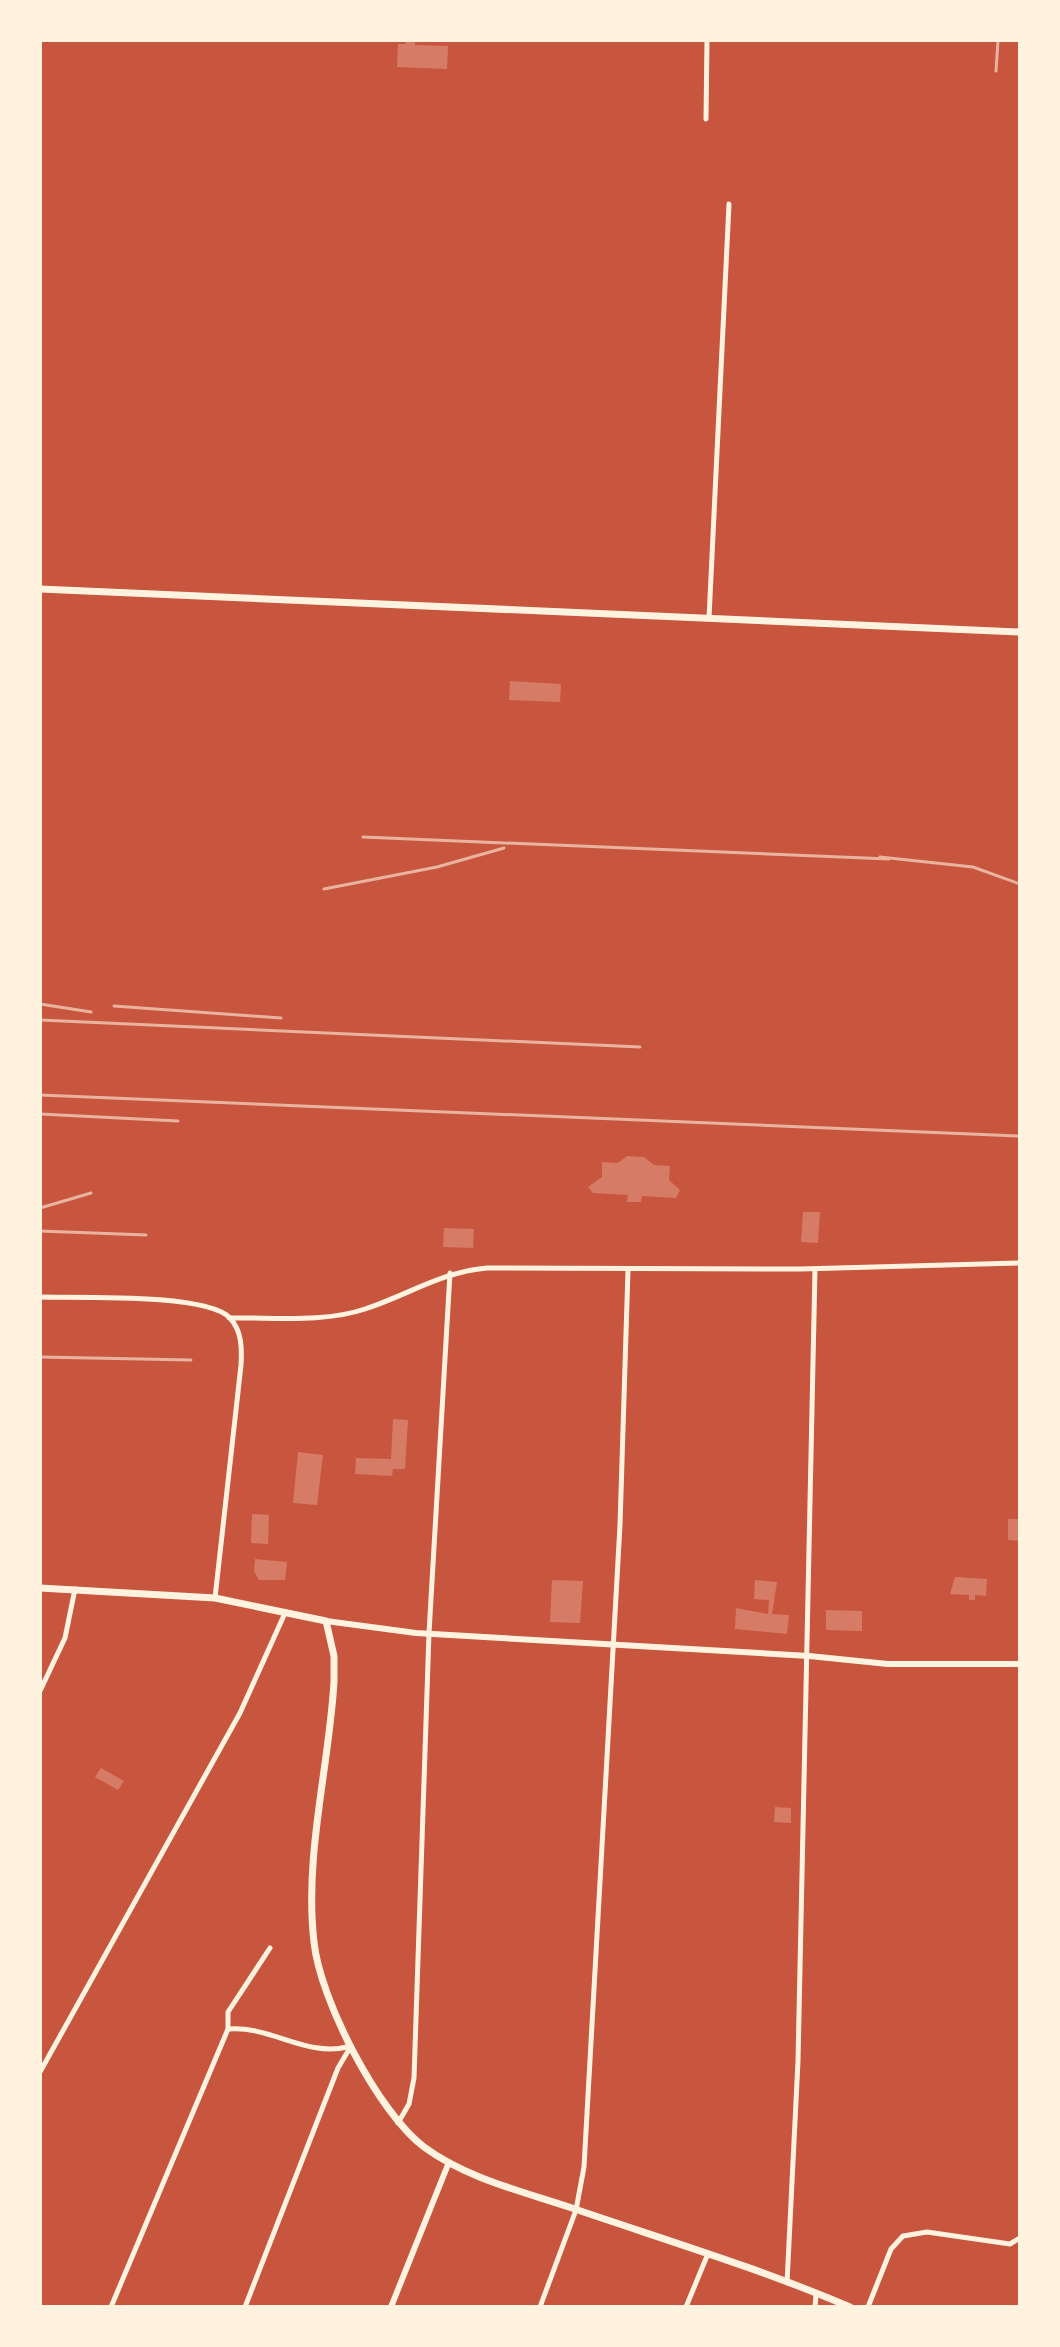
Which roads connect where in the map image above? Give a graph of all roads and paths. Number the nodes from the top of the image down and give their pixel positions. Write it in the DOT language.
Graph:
graph roads {
  1 [pos="707,40"];
  2 [pos="706,119"];
  3 [pos="729,204"];
  4 [pos="40,589"];
  5 [pos="709,618"];
  6 [pos="1020,632"];
  7 [pos="1020,1263"];
  8 [pos="815,1269"];
  9 [pos="628,1270"];
  10 [pos="450,1273"];
  11 [pos="40,1297"];
  12 [pos="229,1318"];
  13 [pos="40,1588"];
  14 [pos="75,1589"];
  15 [pos="215,1598"];
  16 [pos="286,1612"];
  17 [pos="326,1621"];
  18 [pos="429,1633"];
  19 [pos="612,1646"];
  20 [pos="809,1656"];
  21 [pos="1020,1664"];
  22 [pos="40,1691"];
  23 [pos="270,1948"];
  24 [pos="228,2029"];
  25 [pos="352,2045"];
  26 [pos="40,2072"];
  27 [pos="398,2123"];
  28 [pos="449,2162"];
  29 [pos="576,2210"];
  30 [pos="1020,2238"];
  31 [pos="707,2256"];
  32 [pos="787,2284"];
  33 [pos="816,2295"];
  34 [pos="111,2307"];
  35 [pos="245,2307"];
  36 [pos="391,2307"];
  37 [pos="540,2307"];
  38 [pos="686,2307"];
  39 [pos="815,2307"];
  40 [pos="850,2307"];
  41 [pos="868,2307"];
  1 -- 2 [label="street"];
  3 -- 5 [label="street"];
  4 -- 5 [label="main road"];
  5 -- 6 [label="main road"];
  7 -- 8 [label="street"];
  8 -- 9 [label="street"];
  8 -- 20 [label="street"];
  9 -- 10 [label="street"];
  9 -- 19 [label="street"];
  10 -- 12 [label="street"];
  10 -- 18 [label="street"];
  11 -- 12 [label="street"];
  12 -- 15 [label="street"];
  13 -- 14 [label="main road"];
  14 -- 15 [label="main road"];
  14 -- 22 [label="street"];
  15 -- 16 [label="main road"];
  16 -- 17 [label="main road"];
  16 -- 26 [label="street"];
  17 -- 18 [label="street"];
  17 -- 25 [label="main road"];
  18 -- 19 [label="street"];
  18 -- 27 [label="street"];
  19 -- 20 [label="street"];
  19 -- 29 [label="street"];
  20 -- 21 [label="street"];
  20 -- 32 [label="street"];
  23 -- 24 [label="street"];
  24 -- 25 [label="street"];
  24 -- 34 [label="street"];
  25 -- 27 [label="main road"];
  25 -- 35 [label="street"];
  27 -- 28 [label="main road"];
  28 -- 29 [label="main road"];
  28 -- 36 [label="street"];
  29 -- 31 [label="main road"];
  29 -- 37 [label="street"];
  30 -- 41 [label="street"];
  31 -- 32 [label="main road"];
  31 -- 38 [label="street"];
  32 -- 33 [label="main road"];
  33 -- 39 [label="street"];
  33 -- 40 [label="main road"];
}
